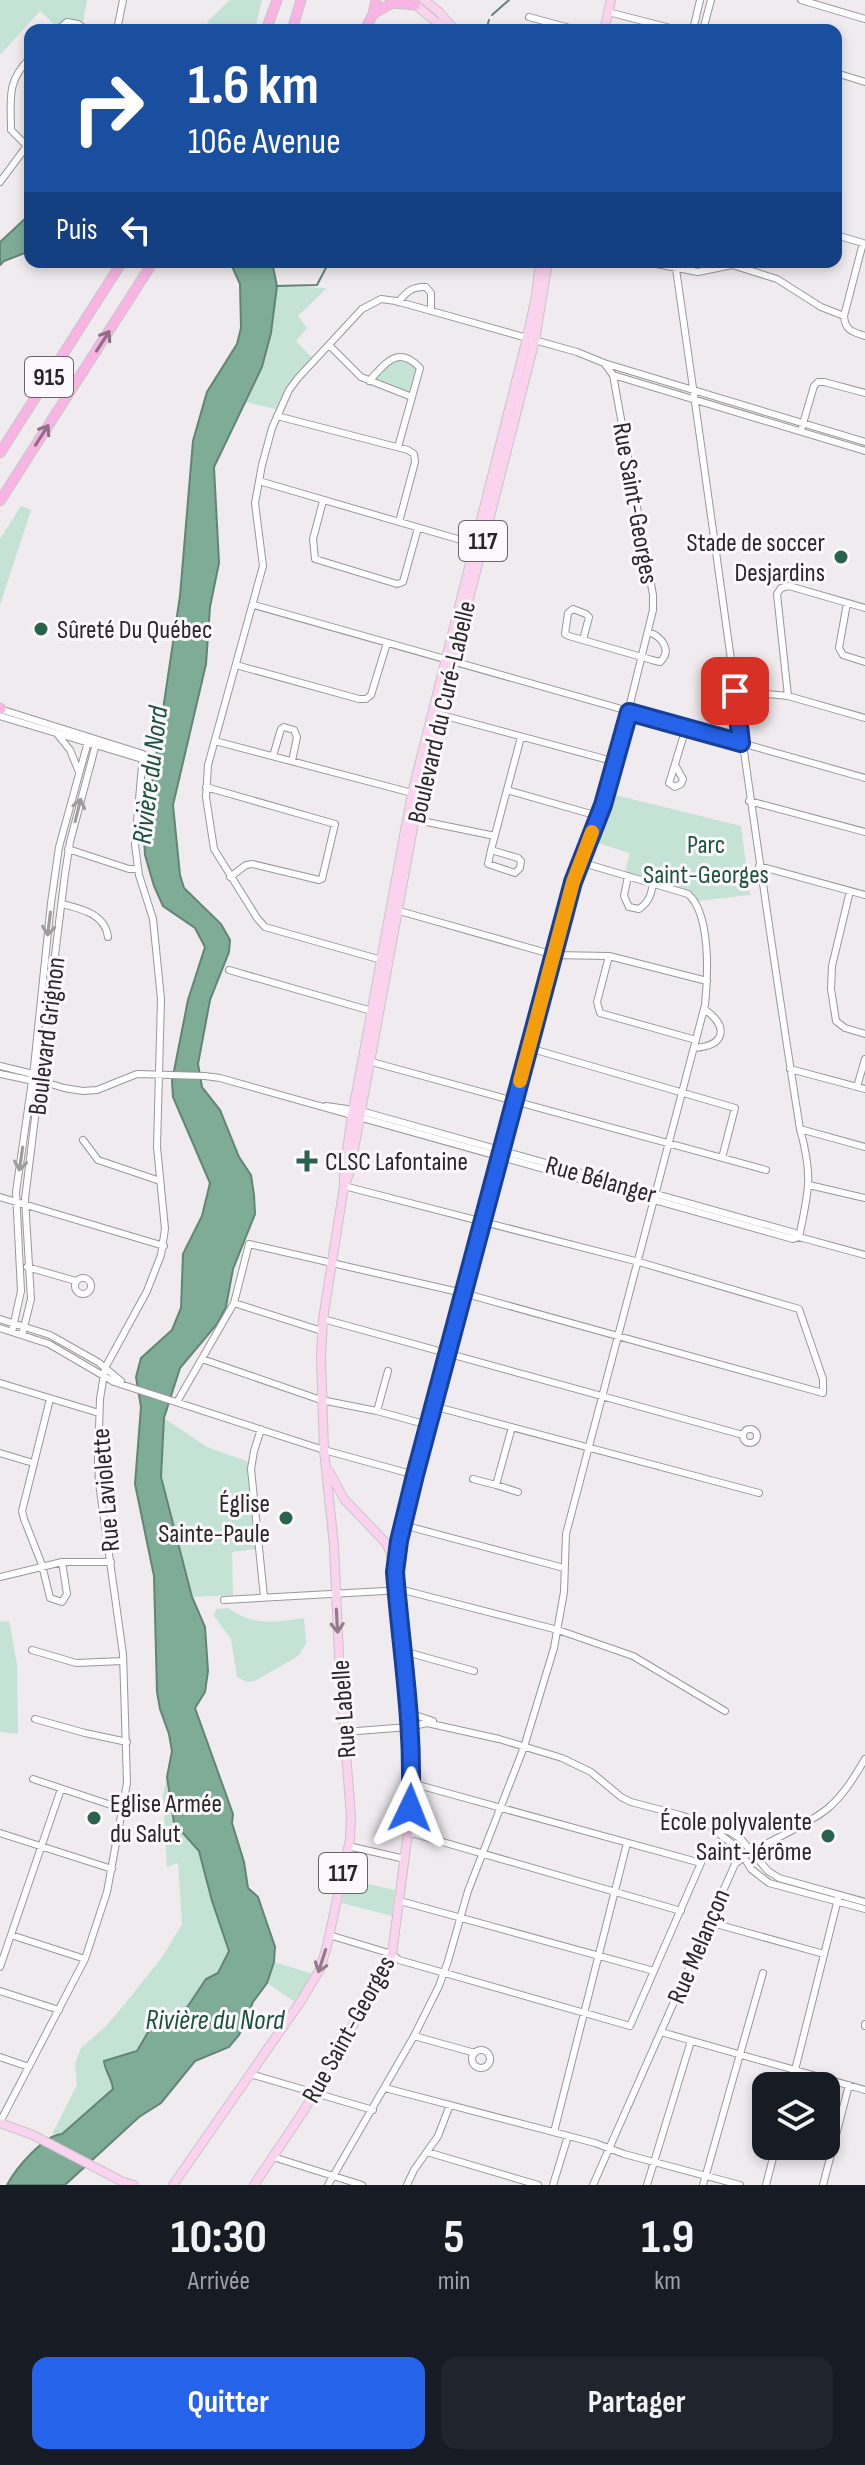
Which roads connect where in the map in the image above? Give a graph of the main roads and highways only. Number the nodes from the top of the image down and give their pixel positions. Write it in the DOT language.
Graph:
graph roads {
  1 [pos="277,0"];
  2 [pos="301,0"];
  3 [pos="376,0"];
  4 [pos="611,0"];
  5 [pos="416,2"];
  6 [pos="433,4"];
  7 [pos="373,14"];
  8 [pos="268,24"];
  9 [pos="294,24"];
  10 [pos="368,24"];
  11 [pos="440,24"];
  12 [pos="450,24"];
  13 [pos="605,24"];
  14 [pos="118,268"];
  15 [pos="149,268"];
  16 [pos="539,268"];
  17 [pos="547,268"];
  18 [pos="531,339"];
  19 [pos="0,453"];
  20 [pos="23,464"];
  21 [pos="0,501"];
  22 [pos="0,510"];
  23 [pos="357,1114"];
  24 [pos="325,1463"];
  25 [pos="353,1509"];
  26 [pos="331,1515"];
  27 [pos="0,2122"];
  28 [pos="124,2183"];
  29 [pos="134,2185"];
  30 [pos="173,2185"];
  31 [pos="254,2185"];
  1 -- 8 [label="highway"];
  2 -- 9 [label="highway"];
  3 -- 7 [label="highway"];
  4 -- 13 [label="main road"];
  5 -- 6 [label="main road"];
  5 -- 7 [label="highway"];
  5 -- 11 [label="main road"];
  6 -- 12 [label="main road"];
  7 -- 10 [label="highway"];
  14 -- 19 [label="highway, 915"];
  20 -- 15 [label="highway, 915, one-way"];
  16 -- 18 [label="main road, Boulevard du Curé-Labelle / 117"];
  17 -- 18 [label="main road, Boulevard du Curé-Labelle / 117"];
  18 -- 23 [label="main road, Boulevard du Curé-Labelle / 117"];
  20 -- 21 [label="highway, 915"];
  20 -- 22 [label="highway"];
  23 -- 24 [label="main road, Rue Labelle / 117"];
  24 -- 25 [label="main road, Rue Saint-Georges / 117"];
  24 -- 26 [label="main road, Rue Labelle / 117"];
  25 -- 26 [label="main road"];
  25 -- 31 [label="main road, Rue Saint-Georges / 117"];
  26 -- 30 [label="main road, Rue Labelle / 117, one-way"];
  27 -- 28 [label="main road"];
  28 -- 29 [label="main road"];
}
